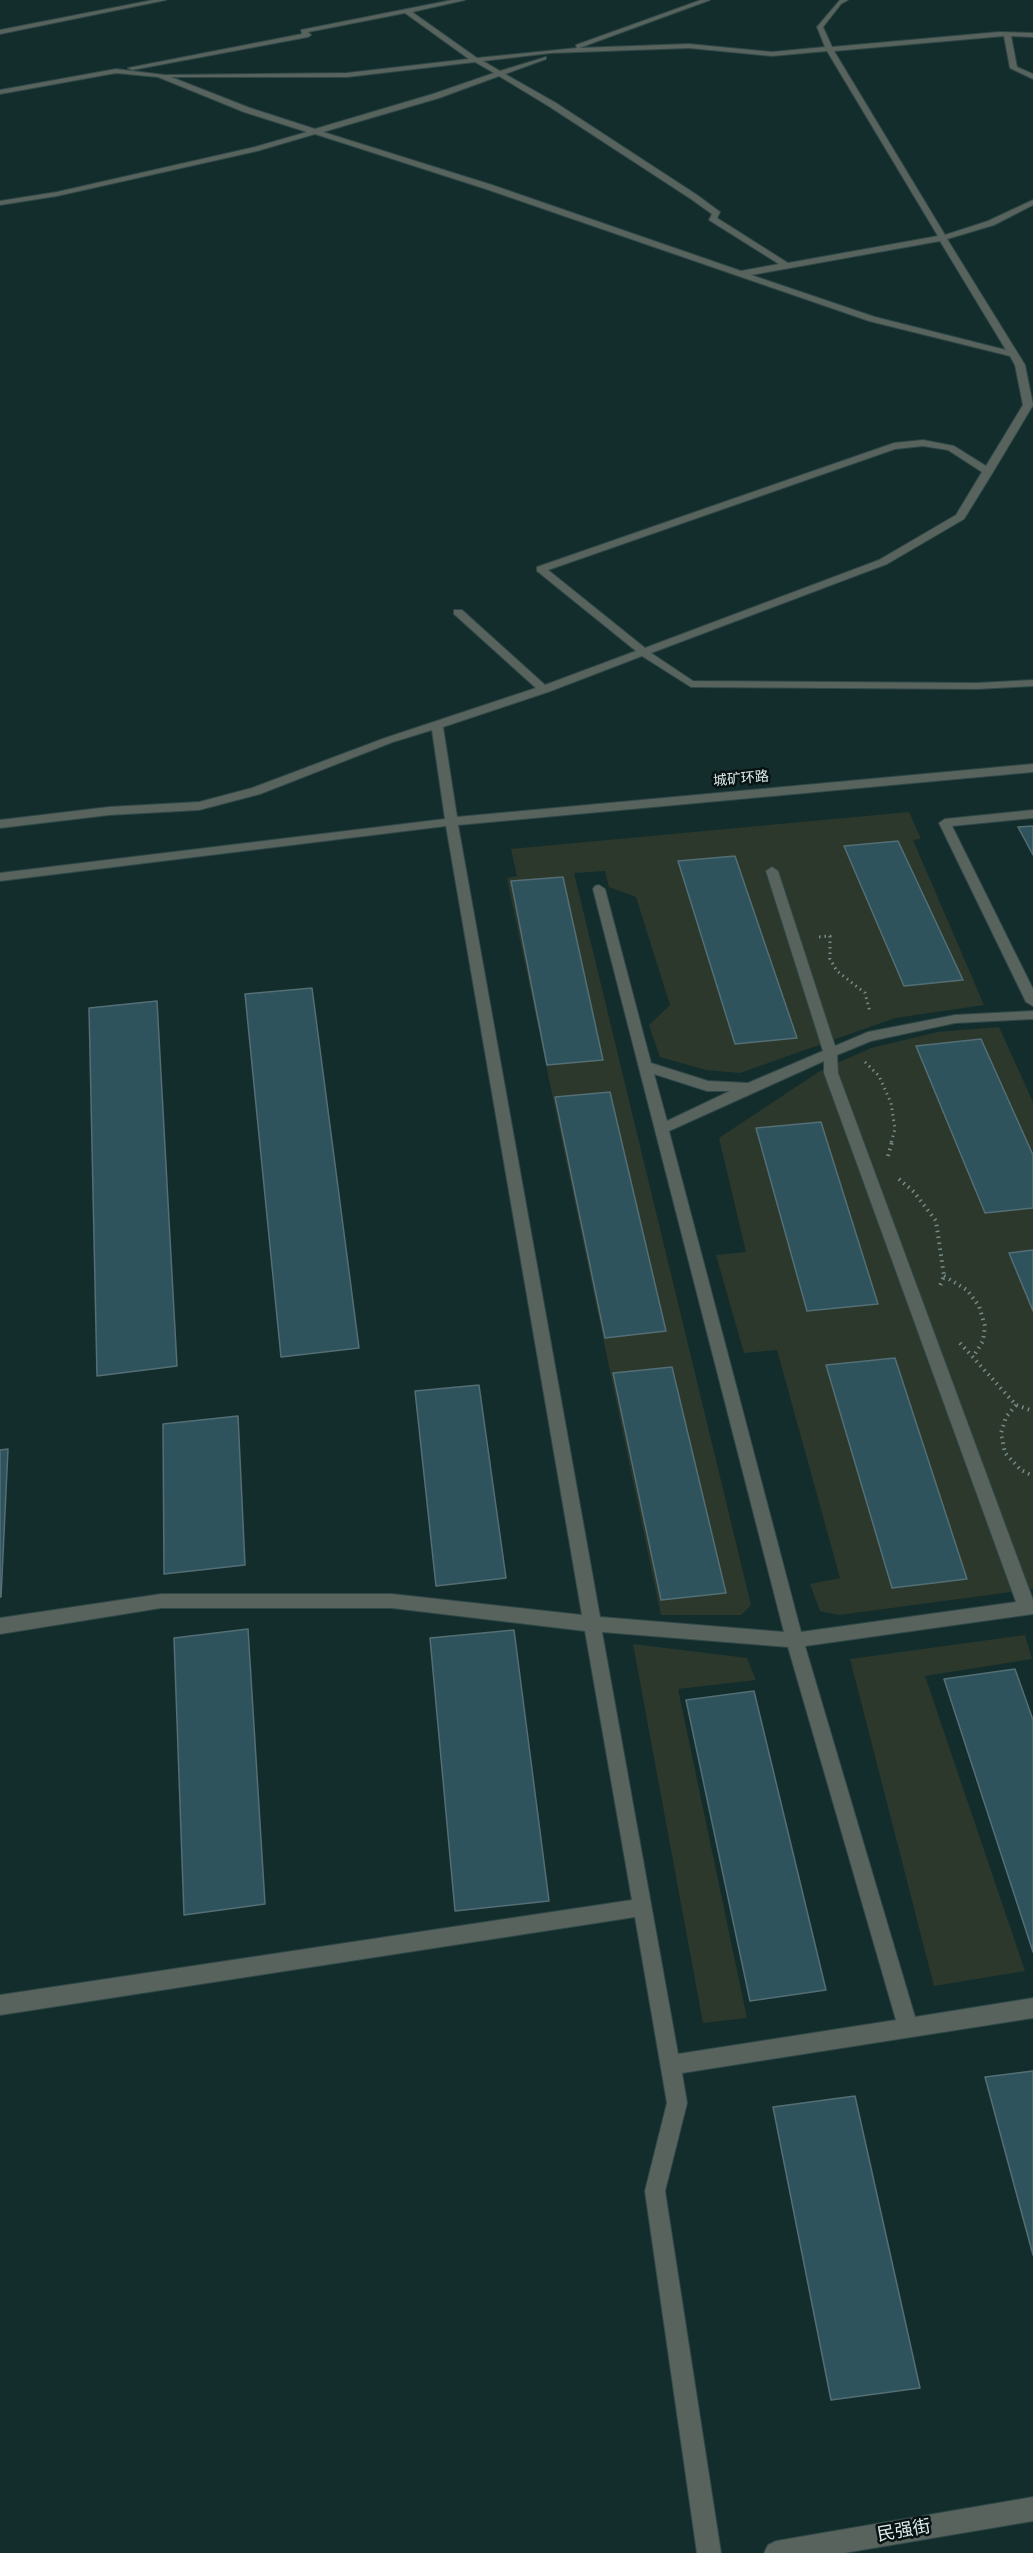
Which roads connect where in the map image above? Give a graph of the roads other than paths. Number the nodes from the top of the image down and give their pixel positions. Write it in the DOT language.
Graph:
graph roads {
  1 [pos="163,0"];
  2 [pos="459,0"];
  3 [pos="707,0"];
  4 [pos="845,0"];
  5 [pos="406,11"];
  6 [pos="0,32"];
  7 [pos="1007,34"];
  8 [pos="1033,35"];
  9 [pos="565,50"];
  10 [pos="831,51"];
  11 [pos="476,60"];
  12 [pos="116,70"];
  13 [pos="499,74"];
  14 [pos="159,75"];
  15 [pos="1033,77"];
  16 [pos="0,92"];
  17 [pos="315,132"];
  18 [pos="0,202"];
  19 [pos="1033,202"];
  20 [pos="942,238"];
  21 [pos="786,265"];
  22 [pos="738,274"];
  23 [pos="1013,354"];
  24 [pos="1030,397"];
  25 [pos="988,472"];
  26 [pos="458,612"];
  27 [pos="644,652"];
  28 [pos="1033,683"];
  29 [pos="544,690"];
  30 [pos="436,726"];
  31 [pos="1033,768"];
  32 [pos="1033,814"];
  33 [pos="452,823"];
  34 [pos="0,824"];
  35 [pos="772,871"];
  36 [pos="0,877"];
  37 [pos="600,890"];
  38 [pos="1033,1002"];
  39 [pos="1033,1015"];
  40 [pos="830,1052"];
  41 [pos="646,1066"];
  42 [pos="750,1087"];
  43 [pos="662,1129"];
  44 [pos="1030,1607"];
  45 [pos="593,1624"];
  46 [pos="0,1626"];
  47 [pos="795,1640"];
  48 [pos="643,1907"];
  49 [pos="0,2005"];
  50 [pos="1033,2008"];
  51 [pos="908,2028"];
  52 [pos="671,2065"];
  53 [pos="1033,2509"];
  54 [pos="709,2553"];
  55 [pos="776,2553"];
  1 -- 6 [label="street"];
  2 -- 5 [label="street"];
  3 -- 9 [label="street"];
  4 -- 10 [label="street"];
  5 -- 11 [label="street"];
  5 -- 12 [label="street"];
  7 -- 8 [label="street"];
  7 -- 10 [label="street"];
  7 -- 15 [label="street"];
  9 -- 10 [label="street"];
  9 -- 11 [label="street"];
  9 -- 13 [label="street"];
  10 -- 20 [label="street"];
  11 -- 13 [label="street"];
  11 -- 14 [label="street"];
  12 -- 14 [label="street"];
  12 -- 16 [label="street"];
  13 -- 17 [label="street"];
  13 -- 21 [label="street"];
  14 -- 17 [label="street"];
  17 -- 18 [label="street"];
  17 -- 22 [label="street"];
  19 -- 20 [label="street"];
  20 -- 21 [label="street"];
  20 -- 23 [label="street"];
  21 -- 22 [label="street"];
  22 -- 23 [label="street"];
  23 -- 24 [label="street"];
  24 -- 25 [label="street"];
  25 -- 27 [label="street"];
  25 -- 27 [label="street"];
  26 -- 29 [label="street"];
  27 -- 28 [label="street"];
  27 -- 29 [label="street"];
  29 -- 30 [label="street"];
  30 -- 33 [label="street"];
  30 -- 34 [label="street"];
  31 -- 33 [label="street, 城矿环路"];
  32 -- 38 [label="street"];
  33 -- 36 [label="street, 城矿环路"];
  33 -- 45 [label="street"];
  35 -- 40 [label="street"];
  37 -- 41 [label="street"];
  39 -- 40 [label="street"];
  40 -- 42 [label="street"];
  40 -- 44 [label="street"];
  41 -- 42 [label="street"];
  41 -- 43 [label="street"];
  42 -- 43 [label="street"];
  43 -- 47 [label="street"];
  44 -- 47 [label="street"];
  45 -- 46 [label="street"];
  45 -- 47 [label="street"];
  45 -- 48 [label="street"];
  47 -- 51 [label="street"];
  48 -- 49 [label="street"];
  48 -- 52 [label="street"];
  50 -- 51 [label="street"];
  51 -- 52 [label="street"];
  52 -- 54 [label="street"];
  53 -- 55 [label="street, 民强街"];
}
